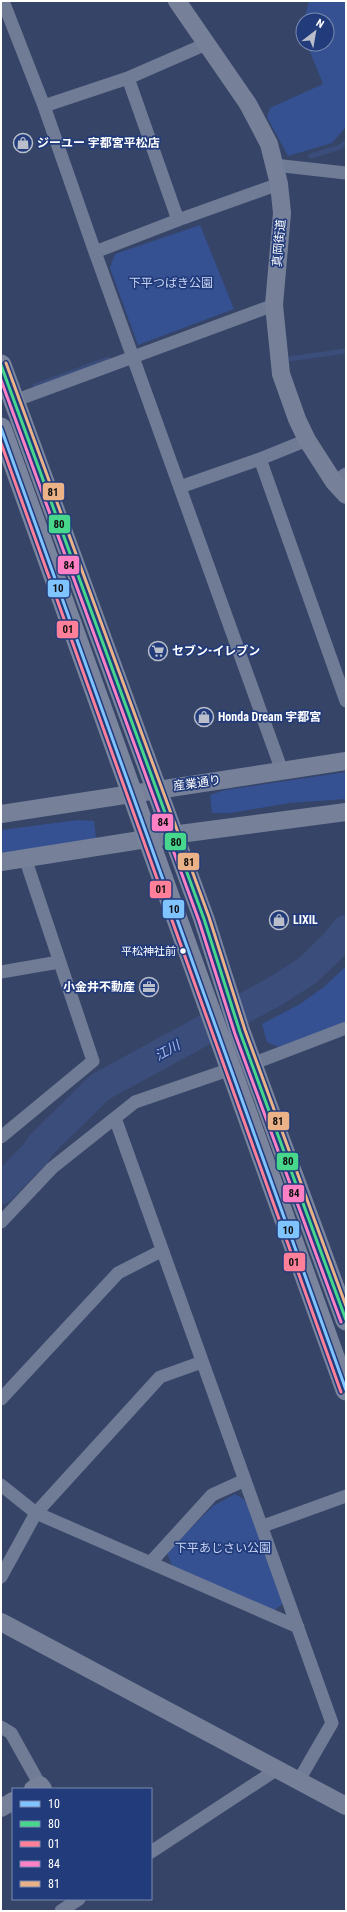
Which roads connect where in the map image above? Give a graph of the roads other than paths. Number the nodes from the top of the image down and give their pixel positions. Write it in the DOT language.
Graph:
graph roads {
  1 [pos="3,1"];
  2 [pos="177,1"];
  3 [pos="206,44"];
  4 [pos="128,78"];
  5 [pos="44,106"];
  6 [pos="274,165"];
  7 [pos="346,173"];
  8 [pos="279,184"];
  9 [pos="178,220"];
  10 [pos="95,252"];
  11 [pos="274,305"];
  12 [pos="133,357"];
  13 [pos="1,364"];
  14 [pos="14,401"];
  15 [pos="1,428"];
  16 [pos="307,440"];
  17 [pos="260,459"];
  18 [pos="342,484"];
  19 [pos="180,487"];
  20 [pos="342,676"];
  21 [pos="346,701"];
  22 [pos="346,761"];
  23 [pos="282,771"];
  24 [pos="157,789"];
  25 [pos="132,793"];
  26 [pos="346,812"];
  27 [pos="2,813"];
  28 [pos="172,834"];
  29 [pos="148,839"];
  30 [pos="25,858"];
  31 [pos="1,862"];
  32 [pos="59,962"];
  33 [pos="1,972"];
  34 [pos="346,1028"];
  35 [pos="252,1064"];
  36 [pos="232,1069"];
  37 [pos="115,1118"];
  38 [pos="1,1137"];
  39 [pos="1,1222"];
  40 [pos="161,1251"];
  41 [pos="346,1320"];
  42 [pos="202,1362"];
  43 [pos="346,1390"];
  44 [pos="1,1398"];
  45 [pos="245,1480"];
  46 [pos="1,1485"];
  47 [pos="346,1496"];
  48 [pos="36,1513"];
  49 [pos="263,1526"];
  50 [pos="151,1562"];
  51 [pos="1,1577"];
  52 [pos="1,1622"];
  53 [pos="298,1627"];
  54 [pos="1,1727"];
  55 [pos="278,1768"];
  56 [pos="299,1780"];
  57 [pos="38,1788"];
  58 [pos="12,1802"];
  59 [pos="346,1806"];
  60 [pos="1,1808"];
  61 [pos="152,1851"];
  62 [pos="78,1900"];
  63 [pos="61,1911"];
  1 -- 5 [label="street"];
  2 -- 3 [label="street, 真岡街道"];
  3 -- 4 [label="street"];
  3 -- 6 [label="street, 真岡街道"];
  4 -- 5 [label="street"];
  4 -- 9 [label="street"];
  5 -- 10 [label="street"];
  6 -- 7 [label="street"];
  6 -- 8 [label="street, 真岡街道"];
  8 -- 9 [label="street"];
  8 -- 11 [label="street, 真岡街道"];
  9 -- 10 [label="street"];
  10 -- 12 [label="street"];
  11 -- 12 [label="street"];
  11 -- 16 [label="street, 真岡街道"];
  12 -- 14 [label="street"];
  12 -- 19 [label="street"];
  13 -- 14 [label="main road"];
  14 -- 24 [label="main road"];
  15 -- 25 [label="main road"];
  16 -- 17 [label="street"];
  16 -- 18 [label="street, 真岡街道"];
  17 -- 19 [label="street"];
  17 -- 20 [label="street"];
  19 -- 23 [label="street"];
  20 -- 21 [label="street"];
  22 -- 23 [label="street, 産業通り"];
  23 -- 24 [label="street, 産業通り"];
  24 -- 25 [label="street, 産業通り"];
  24 -- 28 [label="main road"];
  25 -- 27 [label="street, 産業通り"];
  25 -- 29 [label="main road"];
  26 -- 28 [label="street"];
  28 -- 29 [label="street"];
  28 -- 35 [label="main road"];
  29 -- 30 [label="street"];
  29 -- 36 [label="main road"];
  30 -- 31 [label="street"];
  30 -- 32 [label="street"];
  32 -- 33 [label="street"];
  32 -- 38 [label="street"];
  34 -- 35 [label="street"];
  35 -- 41 [label="main road"];
  36 -- 37 [label="street"];
  36 -- 43 [label="main road"];
  37 -- 39 [label="street"];
  37 -- 40 [label="street"];
  40 -- 42 [label="street"];
  40 -- 44 [label="street"];
  42 -- 45 [label="street"];
  42 -- 48 [label="street"];
  45 -- 49 [label="street"];
  45 -- 50 [label="street"];
  46 -- 48 [label="street"];
  47 -- 49 [label="street"];
  48 -- 50 [label="street"];
  48 -- 51 [label="street"];
  49 -- 53 [label="street"];
  50 -- 53 [label="street"];
  52 -- 55 [label="street"];
  53 -- 56 [label="street"];
  54 -- 57 [label="street"];
  55 -- 56 [label="street"];
  55 -- 61 [label="street"];
  56 -- 59 [label="street"];
  58 -- 60 [label="street"];
  62 -- 63 [label="street"];
}
